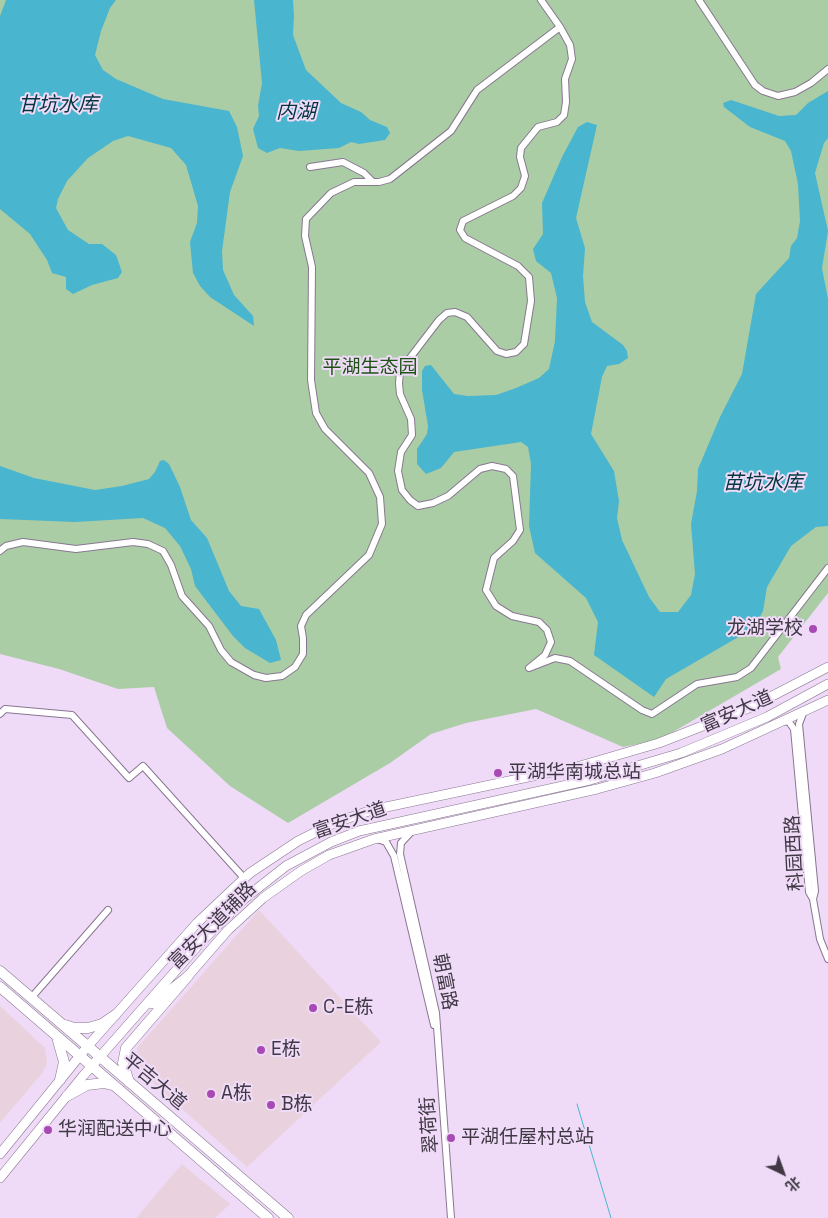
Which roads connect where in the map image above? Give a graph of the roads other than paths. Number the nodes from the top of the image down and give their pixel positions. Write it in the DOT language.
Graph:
graph roads {
  1 [pos="541,0"];
  2 [pos="699,0"];
  3 [pos="560,28"];
  4 [pos="828,69"];
  5 [pos="310,167"];
  6 [pos="373,182"];
  7 [pos="0,551"];
  8 [pos="828,568"];
  9 [pos="828,668"];
  10 [pos="828,684"];
  11 [pos="828,690"];
  12 [pos="828,700"];
  13 [pos="804,711"];
  14 [pos="0,714"];
  15 [pos="767,717"];
  16 [pos="783,721"];
  17 [pos="470,817"];
  18 [pos="409,820"];
  19 [pos="415,829"];
  20 [pos="374,839"];
  21 [pos="244,878"];
  22 [pos="812,899"];
  23 [pos="108,910"];
  24 [pos="828,959"];
  25 [pos="0,971"];
  26 [pos="188,976"];
  27 [pos="0,987"];
  28 [pos="31,998"];
  29 [pos="115,1015"];
  30 [pos="135,1016"];
  31 [pos="56,1020"];
  32 [pos="436,1031"];
  33 [pos="55,1036"];
  34 [pos="87,1047"];
  35 [pos="79,1057"];
  36 [pos="99,1058"];
  37 [pos="91,1067"];
  38 [pos="60,1080"];
  39 [pos="113,1086"];
  40 [pos="135,1088"];
  41 [pos="67,1096"];
  42 [pos="0,1154"];
  43 [pos="0,1178"];
  44 [pos="268,1218"];
  45 [pos="288,1218"];
  46 [pos="451,1218"];
  1 -- 3 [label="street"];
  2 -- 4 [label="street"];
  3 -- 6 [label="street"];
  3 -- 8 [label="street"];
  5 -- 6 [label="street"];
  6 -- 7 [label="street"];
  9 -- 21 [label="main road, 富安大道"];
  10 -- 15 [label="main road, 富安大道"];
  11 -- 15 [label="main road"];
  12 -- 13 [label="main road, 富安大道辅路"];
  13 -- 16 [label="main road, 富安大道辅路"];
  13 -- 22 [label="street, 科园西路"];
  14 -- 21 [label="street"];
  15 -- 18 [label="main road, 富安大道"];
  16 -- 17 [label="main road, 富安大道辅路"];
  16 -- 22 [label="street, 科园西路"];
  17 -- 18 [label="main road"];
  17 -- 19 [label="main road, 富安大道辅路"];
  18 -- 30 [label="main road, 富安大道"];
  19 -- 20 [label="main road, 富安大道辅路"];
  19 -- 32 [label="street, 朝富路"];
  20 -- 26 [label="main road, 富安大道辅路"];
  20 -- 32 [label="street, 朝富路"];
  21 -- 29 [label="main road, 富安大道"];
  22 -- 24 [label="street"];
  23 -- 28 [label="street"];
  25 -- 28 [label="main road, 平吉大道"];
  26 -- 30 [label="main road, 富安大道辅路"];
  26 -- 40 [label="main road"];
  27 -- 33 [label="main road, 平吉大道"];
  28 -- 31 [label="main road, 平吉大道"];
  29 -- 31 [label="main road"];
  29 -- 34 [label="main road, 富安大道"];
  30 -- 36 [label="main road, 富安大道"];
  31 -- 34 [label="main road, 平吉大道"];
  32 -- 46 [label="street, 翠荷街"];
  33 -- 35 [label="main road, 平吉大道"];
  33 -- 38 [label="main road"];
  34 -- 35 [label="main road, 富安大道"];
  34 -- 36 [label="main road, 平吉大道"];
  35 -- 37 [label="main road, 平吉大道"];
  35 -- 38 [label="main road, 富安大道"];
  36 -- 37 [label="main road, 富安大道"];
  36 -- 40 [label="main road, 平吉大道"];
  37 -- 39 [label="main road, 平吉大道"];
  37 -- 41 [label="main road, 富安大道"];
  38 -- 42 [label="main road, 富安大道"];
  39 -- 41 [label="main road"];
  39 -- 44 [label="main road, 平吉大道"];
  40 -- 45 [label="main road, 平吉大道"];
  41 -- 43 [label="main road, 富安大道"];
}
